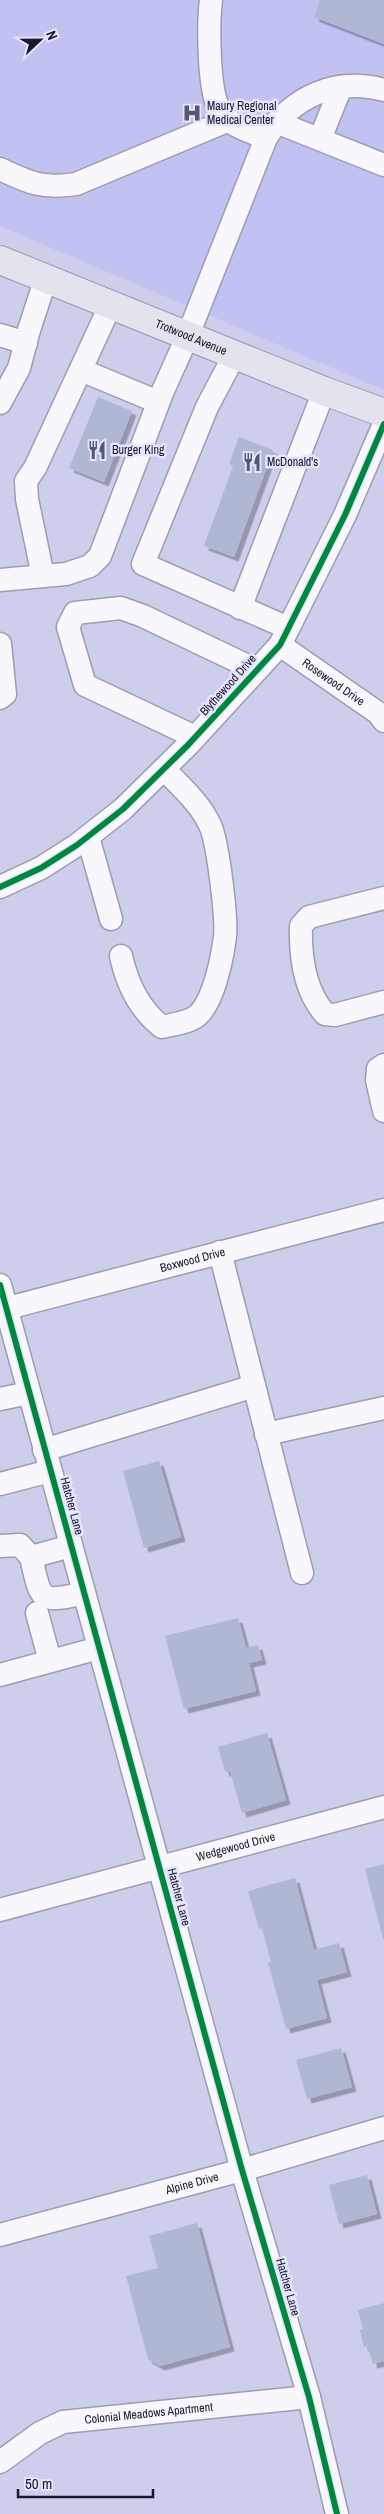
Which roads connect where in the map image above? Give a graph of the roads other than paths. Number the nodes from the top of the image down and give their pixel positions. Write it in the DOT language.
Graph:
graph roads {
  1 [pos="211,0"];
  2 [pos="341,88"];
  3 [pos="384,90"];
  4 [pos="229,120"];
  5 [pos="271,130"];
  6 [pos="320,139"];
  7 [pos="384,165"];
  8 [pos="0,169"];
  9 [pos="0,260"];
  10 [pos="46,278"];
  11 [pos="111,304"];
  12 [pos="0,335"];
  13 [pos="188,335"];
  14 [pos="26,343"];
  15 [pos="235,354"];
  16 [pos="81,370"];
  17 [pos="324,391"];
  18 [pos="158,402"];
  19 [pos="0,403"];
  20 [pos="384,413"];
  21 [pos="384,424"];
  22 [pos="43,576"];
  23 [pos="0,580"];
  24 [pos="240,608"];
  25 [pos="284,636"];
  26 [pos="0,644"];
  27 [pos="256,670"];
  28 [pos="0,698"];
  29 [pos="384,721"];
  30 [pos="196,737"];
  31 [pos="164,770"];
  32 [pos="88,837"];
  33 [pos="0,887"];
  34 [pos="384,898"];
  35 [pos="111,919"];
  36 [pos="120,956"];
  37 [pos="384,1002"];
  38 [pos="384,1065"];
  39 [pos="384,1111"];
  40 [pos="384,1210"];
  41 [pos="220,1252"];
  42 [pos="0,1285"];
  43 [pos="3,1309"];
  44 [pos="254,1386"];
  45 [pos="29,1393"];
  46 [pos="0,1399"];
  47 [pos="384,1408"];
  48 [pos="266,1434"];
  49 [pos="47,1461"];
  50 [pos="0,1484"];
  51 [pos="0,1546"];
  52 [pos="71,1546"];
  53 [pos="30,1557"];
  54 [pos="302,1573"];
  55 [pos="84,1593"];
  56 [pos="37,1613"];
  57 [pos="99,1648"];
  58 [pos="50,1661"];
  59 [pos="0,1674"];
  60 [pos="384,1807"];
  61 [pos="160,1869"];
  62 [pos="0,1910"];
  63 [pos="384,2128"];
  64 [pos="242,2170"];
  65 [pos="0,2235"];
  66 [pos="309,2397"];
  67 [pos="0,2462"];
  68 [pos="337,2514"];
  1 -- 4 [label="street"];
  2 -- 3 [label="street"];
  2 -- 5 [label="street"];
  2 -- 6 [label="street"];
  4 -- 5 [label="street"];
  4 -- 8 [label="street"];
  5 -- 6 [label="street"];
  5 -- 13 [label="street"];
  6 -- 7 [label="street"];
  9 -- 10 [label="main road, Trotwood Avenue"];
  10 -- 11 [label="main road, Trotwood Avenue"];
  10 -- 14 [label="street"];
  11 -- 13 [label="main road, Trotwood Avenue"];
  11 -- 16 [label="street"];
  12 -- 14 [label="street"];
  13 -- 15 [label="main road, Trotwood Avenue"];
  13 -- 18 [label="street"];
  14 -- 19 [label="street"];
  15 -- 17 [label="main road, Trotwood Avenue"];
  15 -- 24 [label="street, Rosewood Drive"];
  16 -- 18 [label="street"];
  16 -- 22 [label="street"];
  17 -- 20 [label="main road, Trotwood Avenue"];
  17 -- 24 [label="street"];
  18 -- 22 [label="street"];
  21 -- 25 [label="street, Blythewood Drive"];
  22 -- 23 [label="street"];
  24 -- 25 [label="street, Rosewood Drive"];
  25 -- 27 [label="street, Blythewood Drive"];
  25 -- 29 [label="street, Rosewood Drive"];
  26 -- 28 [label="street"];
  27 -- 30 [label="street, Blythewood Drive"];
  27 -- 30 [label="street"];
  30 -- 31 [label="street, Blythewood Drive"];
  31 -- 32 [label="street, Blythewood Drive"];
  31 -- 36 [label="street"];
  32 -- 33 [label="street, Blythewood Drive"];
  32 -- 35 [label="street"];
  34 -- 37 [label="street"];
  38 -- 39 [label="street"];
  40 -- 41 [label="street, Boxwood Drive"];
  41 -- 43 [label="street, Boxwood Drive"];
  41 -- 44 [label="street"];
  42 -- 43 [label="street, Hatcher Lane"];
  43 -- 45 [label="street, Hatcher Lane"];
  44 -- 48 [label="street"];
  44 -- 49 [label="street"];
  45 -- 46 [label="street"];
  45 -- 49 [label="street, Hatcher Lane"];
  47 -- 48 [label="street"];
  48 -- 54 [label="street"];
  49 -- 50 [label="street"];
  49 -- 52 [label="street, Hatcher Lane"];
  51 -- 53 [label="street"];
  52 -- 53 [label="street"];
  52 -- 55 [label="street, Hatcher Lane"];
  53 -- 55 [label="street"];
  55 -- 57 [label="street, Hatcher Lane"];
  56 -- 58 [label="street"];
  57 -- 58 [label="street"];
  57 -- 61 [label="street, Hatcher Lane"];
  58 -- 59 [label="street"];
  60 -- 61 [label="street, Wedgewood Drive"];
  61 -- 62 [label="street, Wedgewood Drive"];
  61 -- 64 [label="street, Hatcher Lane"];
  63 -- 64 [label="street, Alpine Drive"];
  64 -- 65 [label="street, Alpine Drive"];
  64 -- 66 [label="street, Hatcher Lane"];
  66 -- 67 [label="street, Colonial Meadows Apartment"];
  66 -- 68 [label="street, Hatcher Lane"];
}
